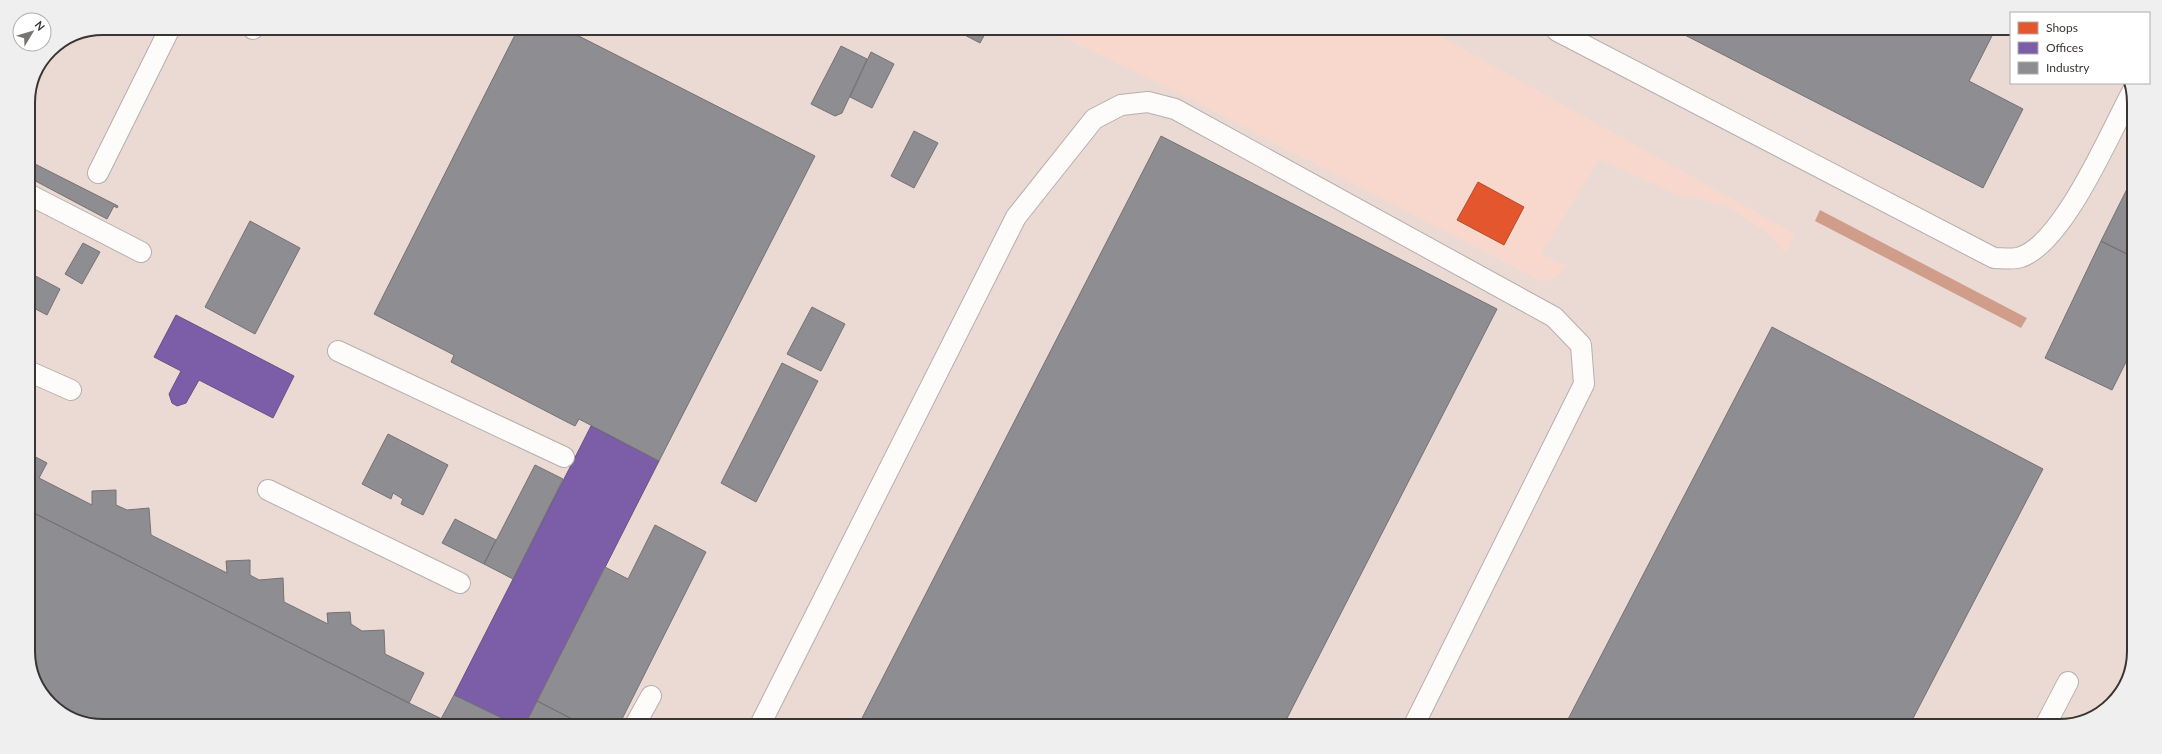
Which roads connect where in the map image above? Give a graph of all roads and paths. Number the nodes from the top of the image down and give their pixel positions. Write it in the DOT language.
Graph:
graph roads {
  1 [pos="166,35"];
  2 [pos="1565,35"];
  3 [pos="2127,102"];
  4 [pos="98,172"];
  5 [pos="35,197"];
  6 [pos="141,252"];
  7 [pos="338,351"];
  8 [pos="35,374"];
  9 [pos="71,390"];
  10 [pos="564,457"];
  11 [pos="268,490"];
  12 [pos="460,583"];
  13 [pos="2068,682"];
  14 [pos="651,696"];
  15 [pos="638,719"];
  16 [pos="763,719"];
  17 [pos="1417,719"];
  18 [pos="2049,719"];
  1 -- 4 [label="lane"];
  2 -- 3 [label="lane"];
  5 -- 6 [label="lane"];
  7 -- 10 [label="lane"];
  8 -- 9 [label="lane"];
  11 -- 12 [label="lane"];
  13 -- 18 [label="lane"];
  14 -- 15 [label="lane"];
  16 -- 17 [label="lane"];
}
